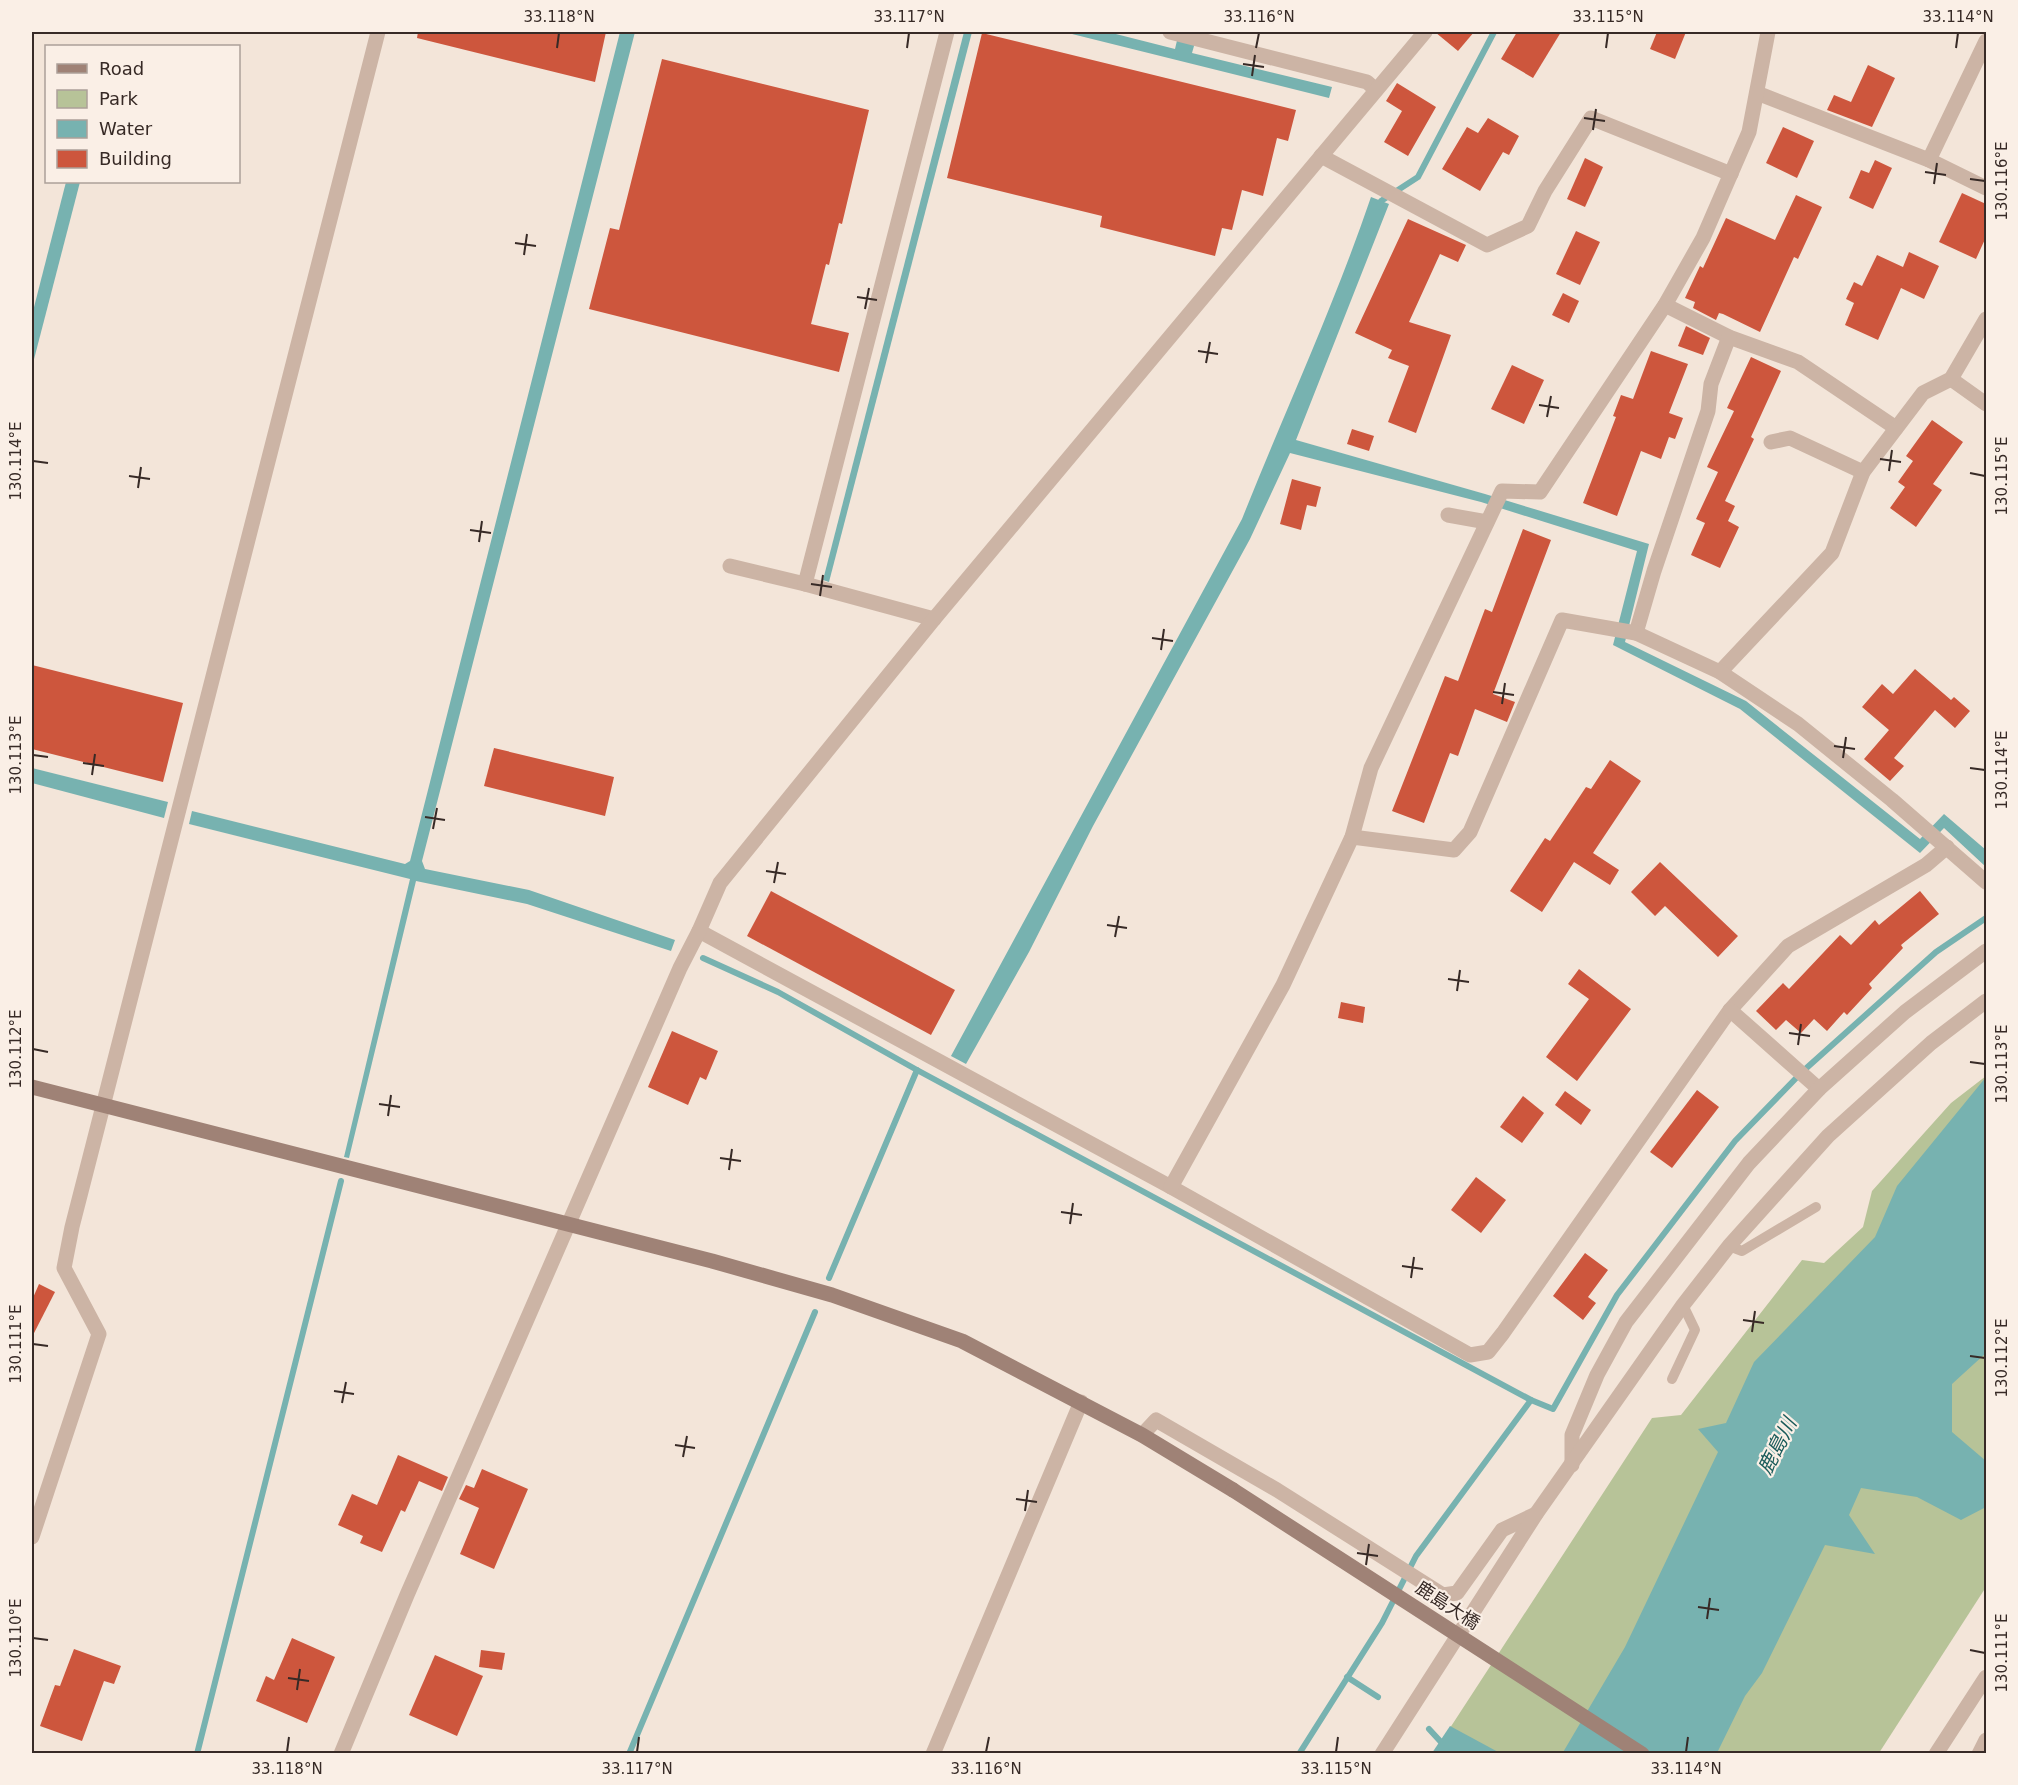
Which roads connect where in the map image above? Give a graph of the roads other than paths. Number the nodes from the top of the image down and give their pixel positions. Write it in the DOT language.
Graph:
graph roads {
  1 [pos="378,32"];
  2 [pos="947,32"];
  3 [pos="1174,32"];
  4 [pos="1425,32"];
  5 [pos="1768,32"];
  6 [pos="1986,41"];
  7 [pos="1376,90"];
  8 [pos="1757,93"];
  9 [pos="1321,156"];
  10 [pos="1929,160"];
  11 [pos="1731,174"];
  12 [pos="1986,189"];
  13 [pos="1665,305"];
  14 [pos="1986,319"];
  15 [pos="1730,337"];
  16 [pos="1951,379"];
  17 [pos="1986,404"];
  18 [pos="1896,428"];
  19 [pos="1771,442"];
  20 [pos="1863,472"];
  21 [pos="1448,515"];
  22 [pos="1489,518"];
  23 [pos="730,566"];
  24 [pos="805,584"];
  25 [pos="934,619"];
  26 [pos="1636,633"];
  27 [pos="1720,672"];
  28 [pos="1352,837"];
  29 [pos="1943,843"];
  30 [pos="1986,882"];
  31 [pos="699,932"];
  32 [pos="1986,951"];
  33 [pos="1986,1001"];
  34 [pos="1730,1010"];
  35 [pos="1815,1085"];
  36 [pos="32,1087"];
  37 [pos="103,1106"];
  38 [pos="1171,1187"];
  39 [pos="1816,1208"];
  40 [pos="568,1226"];
  41 [pos="1729,1246"];
  42 [pos="1683,1305"];
  43 [pos="1672,1379"];
  44 [pos="1081,1402"];
  45 [pos="1142,1435"];
  46 [pos="1572,1465"];
  47 [pos="1536,1514"];
  48 [pos="32,1537"];
  49 [pos="1986,1677"];
  50 [pos="1986,1740"];
  51 [pos="340,1754"];
  52 [pos="933,1754"];
  53 [pos="1382,1754"];
  54 [pos="1642,1754"];
  55 [pos="1936,1754"];
  56 [pos="1979,1754"];
  1 -- 37 [label="street"];
  2 -- 24 [label="street"];
  3 -- 7 [label="street"];
  4 -- 7 [label="street"];
  5 -- 8 [label="street"];
  6 -- 10 [label="street"];
  7 -- 9 [label="street"];
  8 -- 10 [label="street"];
  8 -- 11 [label="street"];
  9 -- 11 [label="street"];
  9 -- 25 [label="street"];
  10 -- 12 [label="street"];
  11 -- 13 [label="street"];
  13 -- 15 [label="street"];
  13 -- 22 [label="street"];
  14 -- 16 [label="street"];
  15 -- 18 [label="street"];
  15 -- 26 [label="street"];
  16 -- 17 [label="street"];
  16 -- 18 [label="street"];
  18 -- 20 [label="street"];
  19 -- 20 [label="street"];
  20 -- 27 [label="street"];
  21 -- 22 [label="street"];
  22 -- 28 [label="street"];
  23 -- 24 [label="street"];
  24 -- 25 [label="street"];
  25 -- 31 [label="street"];
  26 -- 27 [label="street"];
  26 -- 28 [label="street"];
  27 -- 29 [label="street"];
  28 -- 38 [label="street"];
  29 -- 30 [label="street"];
  29 -- 34 [label="street"];
  31 -- 38 [label="street"];
  31 -- 40 [label="street"];
  32 -- 35 [label="street"];
  33 -- 41 [label="street"];
  34 -- 35 [label="street"];
  34 -- 38 [label="street"];
  35 -- 46 [label="street"];
  36 -- 37 [label="street, 鹿島大橋"];
  37 -- 40 [label="street, 鹿島大橋"];
  37 -- 48 [label="street"];
  39 -- 41 [label="lane"];
  40 -- 44 [label="street, 鹿島大橋"];
  40 -- 51 [label="street"];
  41 -- 42 [label="street"];
  42 -- 43 [label="lane"];
  42 -- 46 [label="street"];
  44 -- 45 [label="street, 鹿島大橋"];
  44 -- 52 [label="street"];
  45 -- 47 [label="street"];
  45 -- 54 [label="street, 鹿島大橋, bridge"];
  46 -- 47 [label="street"];
  47 -- 53 [label="street"];
  49 -- 55 [label="street"];
  50 -- 56 [label="street"];
}
